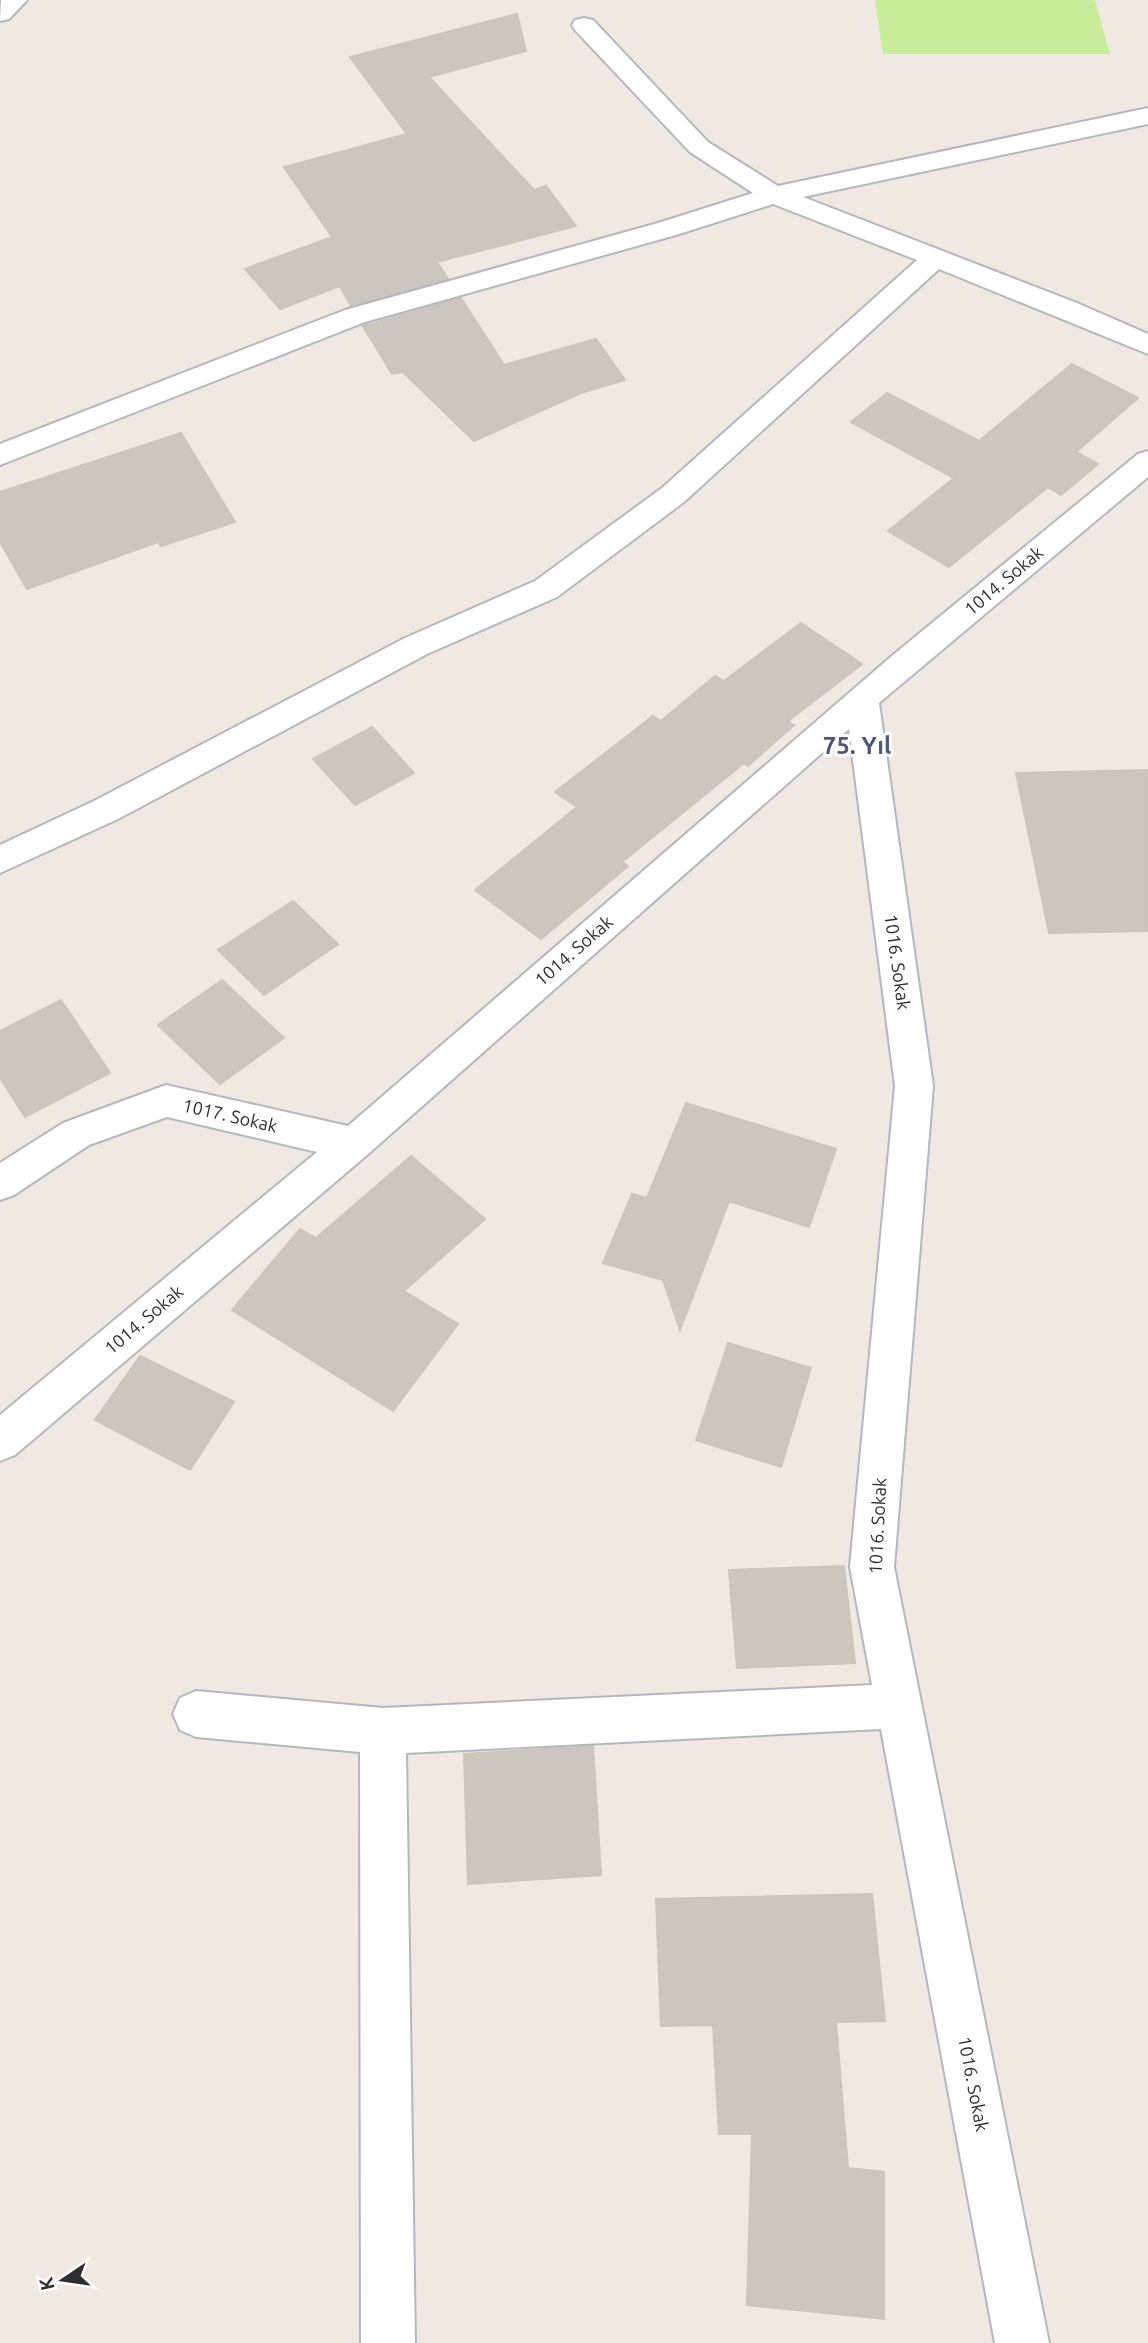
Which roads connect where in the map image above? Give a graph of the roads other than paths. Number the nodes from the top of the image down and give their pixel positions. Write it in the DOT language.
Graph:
graph roads {
  1 [pos="15,0"];
  2 [pos="0,14"];
  3 [pos="584,25"];
  4 [pos="1148,116"];
  5 [pos="774,195"];
  6 [pos="935,258"];
  7 [pos="1148,345"];
  8 [pos="0,455"];
  9 [pos="1148,461"];
  10 [pos="862,700"];
  11 [pos="0,860"];
  12 [pos="354,1144"];
  13 [pos="0,1183"];
  14 [pos="0,1441"];
  15 [pos="899,1706"];
  16 [pos="196,1714"];
  17 [pos="383,1731"];
  18 [pos="388,2343"];
  19 [pos="1022,2343"];
  1 -- 2 [label="street"];
  3 -- 5 [label="street"];
  4 -- 5 [label="street"];
  5 -- 6 [label="street"];
  5 -- 8 [label="street"];
  6 -- 7 [label="street"];
  6 -- 11 [label="street"];
  9 -- 10 [label="street, 1014. Sokak"];
  10 -- 12 [label="street, 1014. Sokak"];
  10 -- 15 [label="street, 1016. Sokak"];
  12 -- 13 [label="street, 1017. Sokak"];
  12 -- 14 [label="street, 1014. Sokak"];
  15 -- 17 [label="street"];
  15 -- 19 [label="street, 1016. Sokak"];
  16 -- 17 [label="street"];
  17 -- 18 [label="street"];
}
